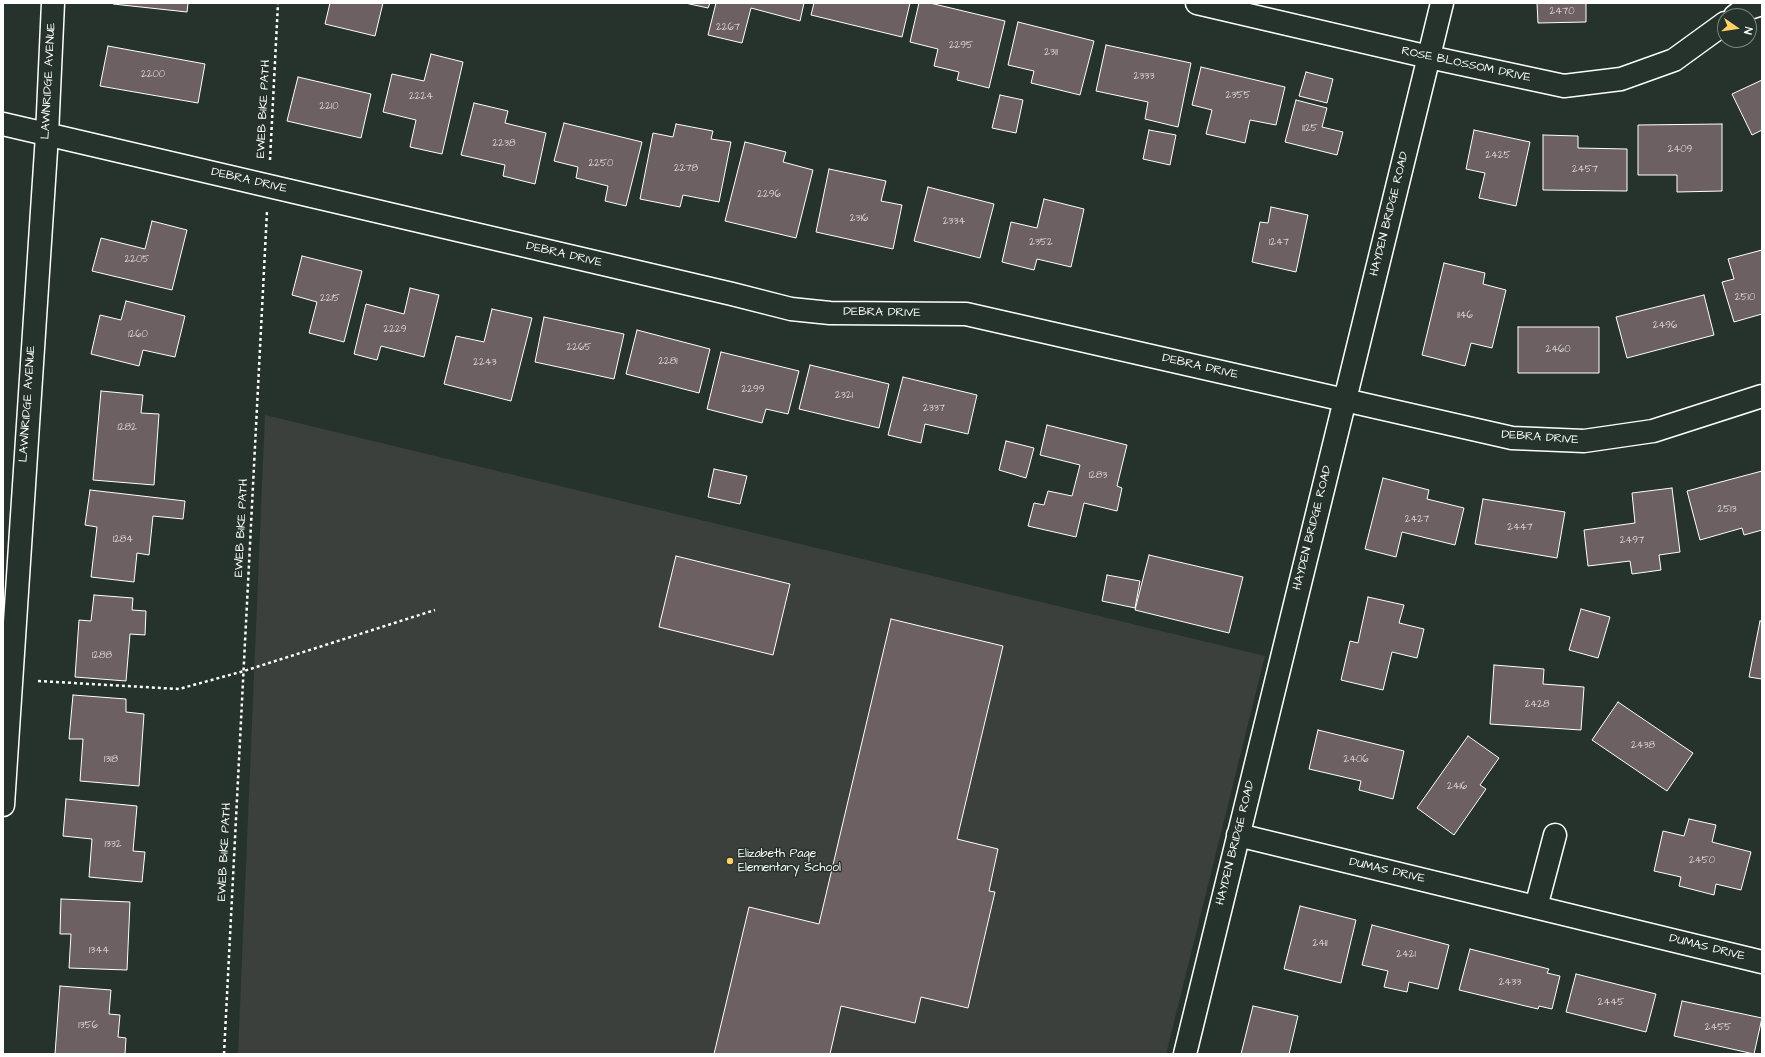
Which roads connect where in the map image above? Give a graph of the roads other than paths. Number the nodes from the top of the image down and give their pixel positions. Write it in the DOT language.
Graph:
graph roads {
  1 [pos="53,3"];
  2 [pos="1197,3"];
  3 [pos="1442,3"];
  4 [pos="1762,4"];
  5 [pos="1749,8"];
  6 [pos="1717,29"];
  7 [pos="1429,57"];
  8 [pos="3,124"];
  9 [pos="47,135"];
  10 [pos="1762,396"];
  11 [pos="1344,400"];
  12 [pos="11,529"];
  13 [pos="3,805"];
  14 [pos="1555,835"];
  15 [pos="1238,836"];
  16 [pos="1536,907"];
  17 [pos="1762,962"];
  18 [pos="1185,1054"];
  1 -- 9 [label="street, LAWNRIDGE AVENUE"];
  2 -- 7 [label="street, ROSE BLOSSOM DRIVE"];
  3 -- 7 [label="street, HAYDEN BRIDGE ROAD"];
  4 -- 5 [label="street"];
  6 -- 7 [label="street, ROSE BLOSSOM DRIVE"];
  7 -- 11 [label="street, HAYDEN BRIDGE ROAD"];
  8 -- 9 [label="street, DEBRA DRIVE"];
  9 -- 11 [label="street, DEBRA DRIVE"];
  9 -- 12 [label="street, LAWNRIDGE AVENUE"];
  10 -- 11 [label="street, DEBRA DRIVE"];
  11 -- 15 [label="street, HAYDEN BRIDGE ROAD"];
  12 -- 13 [label="street, LAWNRIDGE AVENUE"];
  14 -- 16 [label="street"];
  15 -- 16 [label="street, DUMAS DRIVE"];
  15 -- 18 [label="street, HAYDEN BRIDGE ROAD"];
  16 -- 17 [label="street, DUMAS DRIVE"];
}
